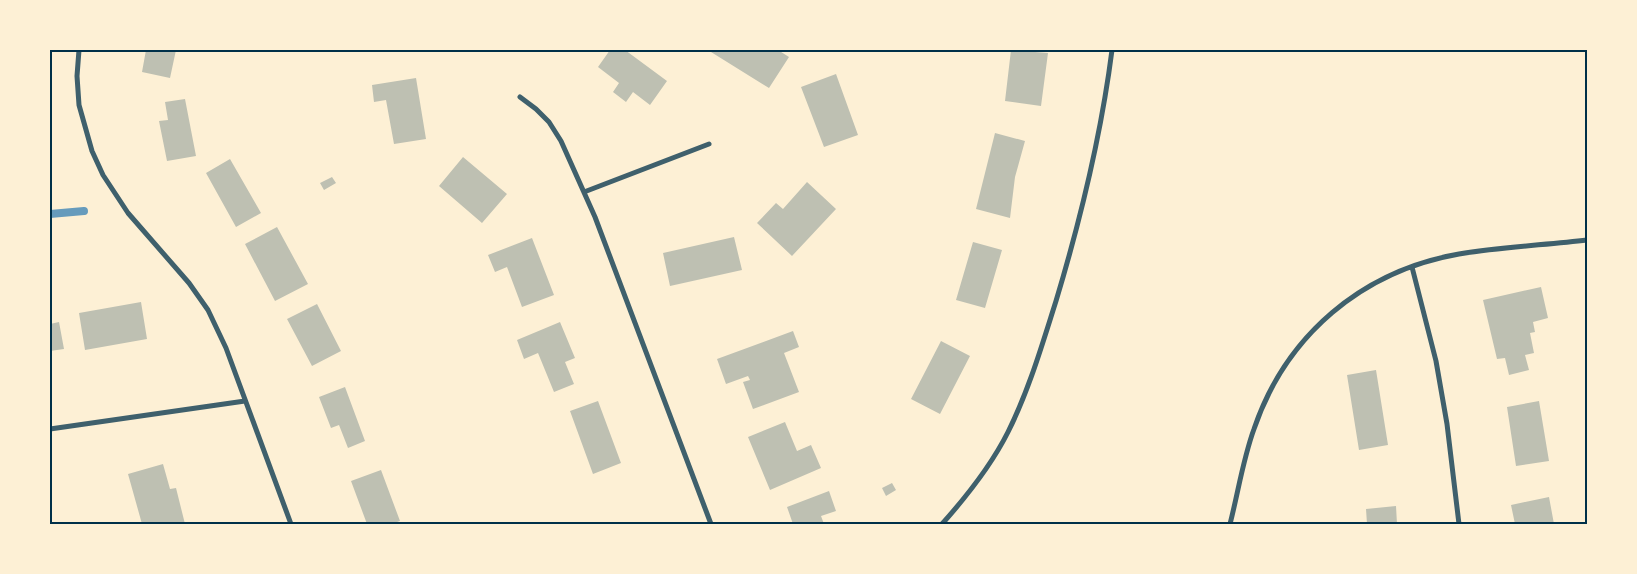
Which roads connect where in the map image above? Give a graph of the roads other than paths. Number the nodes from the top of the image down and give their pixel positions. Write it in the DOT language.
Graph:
graph roads {
  1 [pos="79,50"];
  2 [pos="1112,50"];
  3 [pos="520,97"];
  4 [pos="709,144"];
  5 [pos="584,192"];
  6 [pos="1587,240"];
  7 [pos="1412,267"];
  8 [pos="246,401"];
  9 [pos="50,429"];
  10 [pos="291,524"];
  11 [pos="712,524"];
  12 [pos="942,524"];
  13 [pos="1230,524"];
  14 [pos="1459,524"];
  1 -- 8 [label="street"];
  2 -- 12 [label="street"];
  3 -- 5 [label="street"];
  4 -- 5 [label="street"];
  5 -- 11 [label="street"];
  6 -- 7 [label="street"];
  7 -- 13 [label="street"];
  7 -- 14 [label="street"];
  8 -- 9 [label="street"];
  8 -- 10 [label="street"];
}
